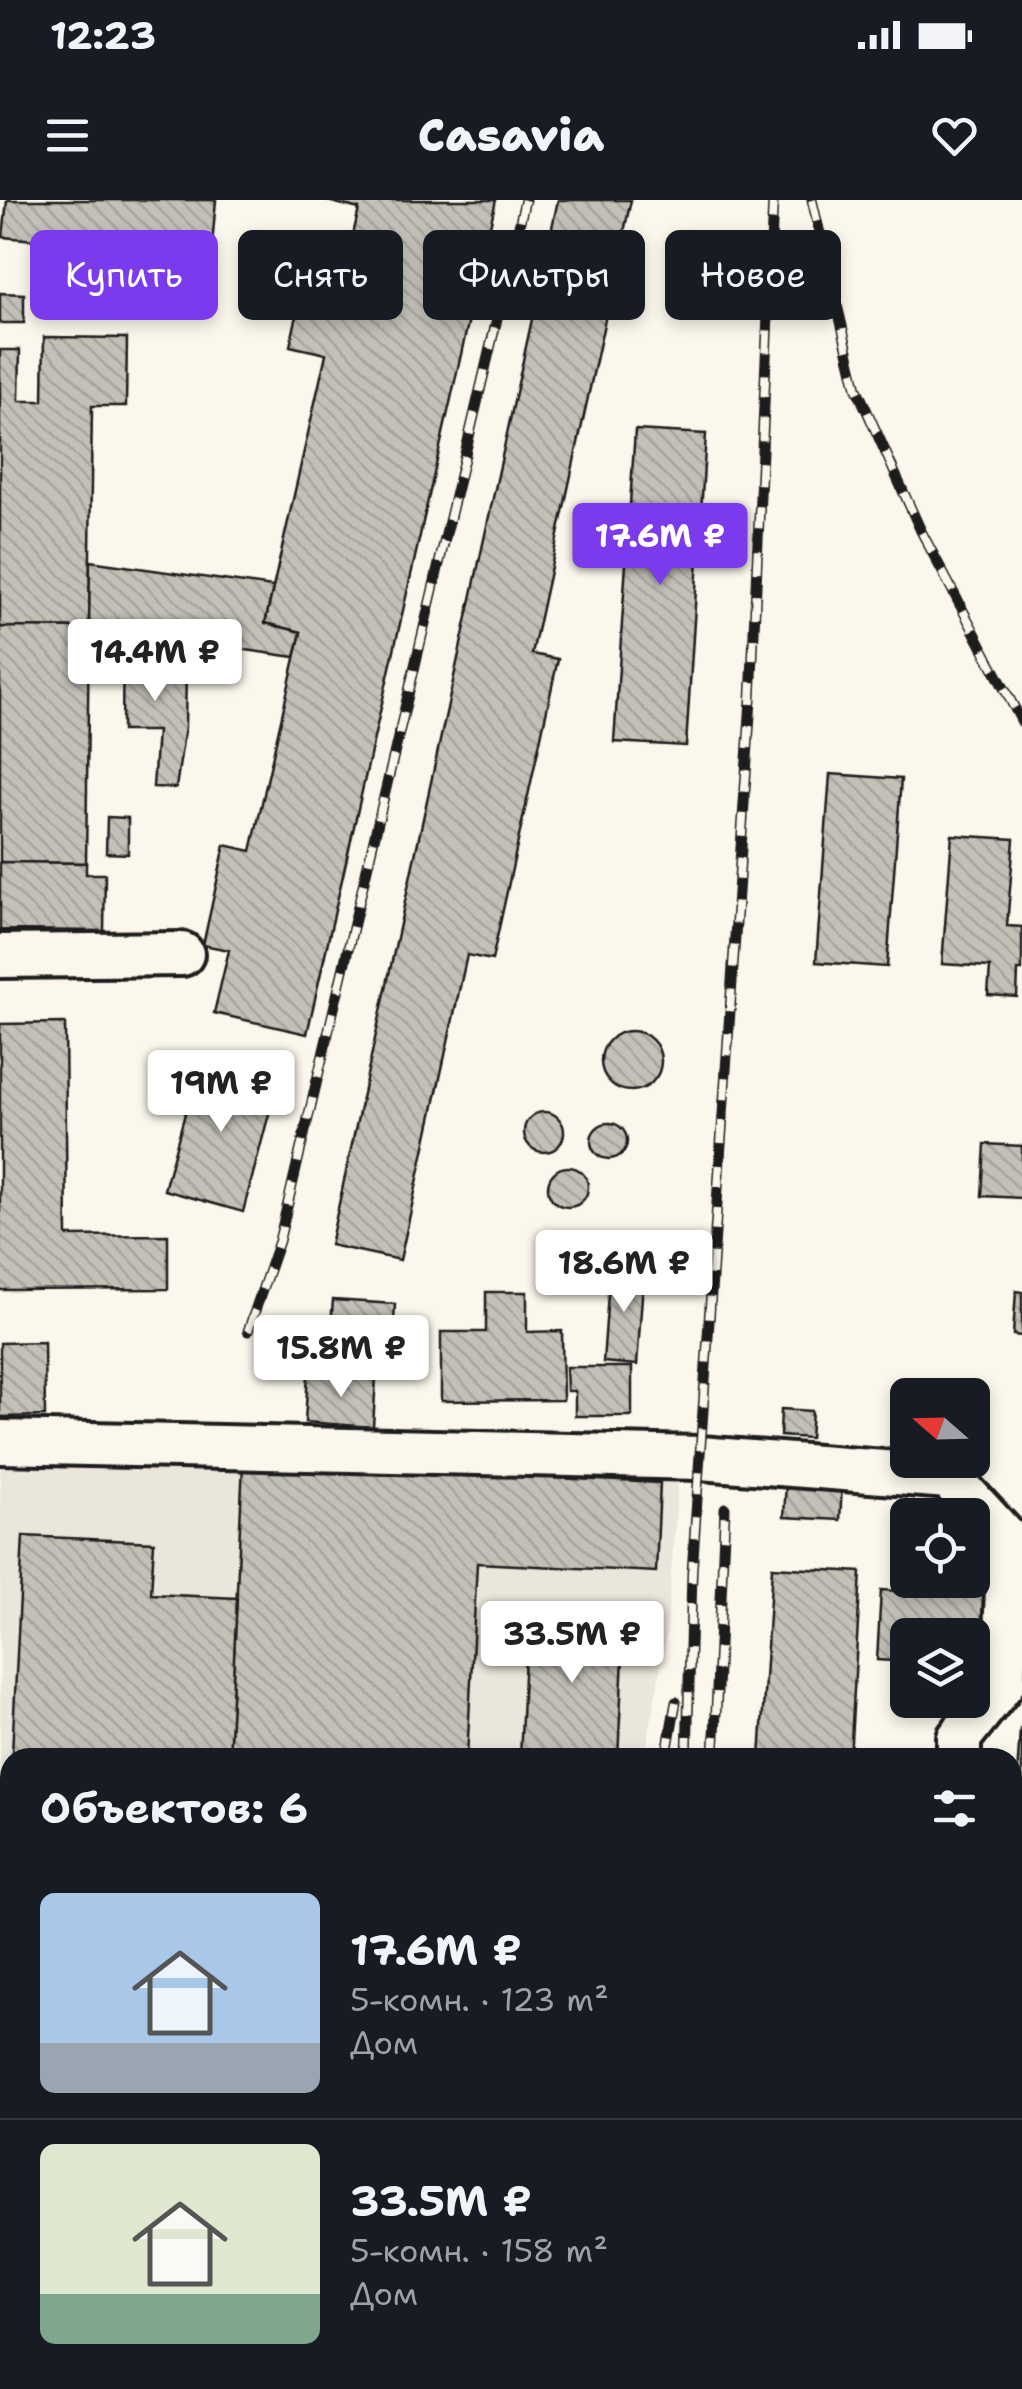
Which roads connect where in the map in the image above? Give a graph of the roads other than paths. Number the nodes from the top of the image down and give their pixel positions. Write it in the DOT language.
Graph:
graph roads {
  1 [pos="182,954"];
  2 [pos="0,956"];
  3 [pos="0,1442"];
  4 [pos="960,1748"];
  1 -- 2 [label="street"];
  3 -- 4 [label="street"];
}
